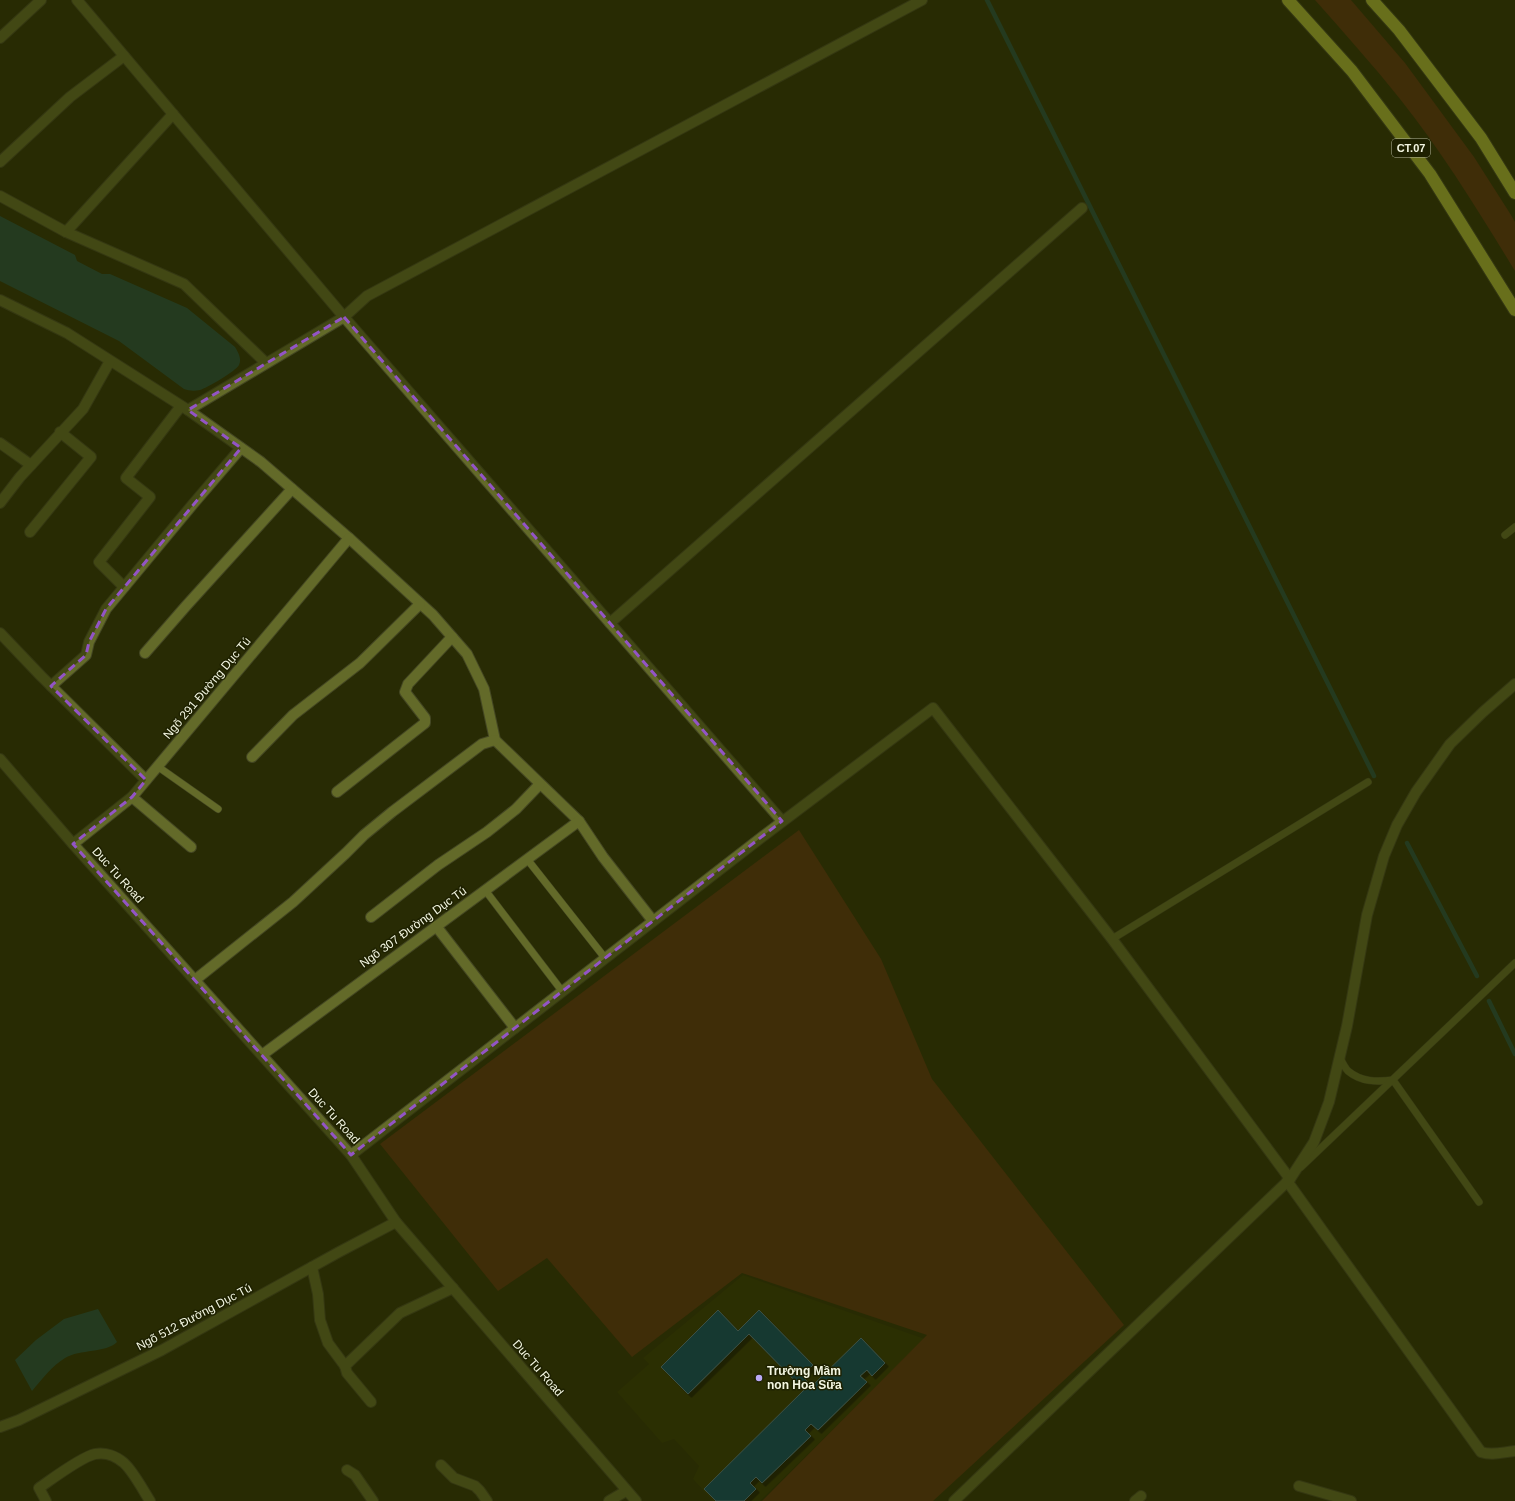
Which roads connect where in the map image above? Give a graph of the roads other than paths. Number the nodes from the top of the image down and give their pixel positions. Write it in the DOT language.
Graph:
graph roads {
  1 [pos="41,0"];
  2 [pos="77,0"];
  3 [pos="922,0"];
  4 [pos="1288,0"];
  5 [pos="1372,0"];
  6 [pos="0,38"];
  7 [pos="124,56"];
  8 [pos="173,114"];
  9 [pos="0,162"];
  10 [pos="1515,193"];
  11 [pos="0,196"];
  12 [pos="1082,208"];
  13 [pos="66,232"];
  14 [pos="0,300"];
  15 [pos="1515,310"];
  16 [pos="344,317"];
  17 [pos="110,361"];
  18 [pos="266,363"];
  19 [pos="184,408"];
  20 [pos="60,432"];
  21 [pos="0,443"];
  22 [pos="241,448"];
  23 [pos="31,464"];
  24 [pos="292,489"];
  25 [pos="0,503"];
  26 [pos="1515,527"];
  27 [pos="30,532"];
  28 [pos="1505,535"];
  29 [pos="349,538"];
  30 [pos="124,588"];
  31 [pos="420,604"];
  32 [pos="610,623"];
  33 [pos="0,633"];
  34 [pos="452,637"];
  35 [pos="145,653"];
  36 [pos="1515,684"];
  37 [pos="51,686"];
  38 [pos="496,740"];
  39 [pos="252,757"];
  40 [pos="0,759"];
  41 [pos="158,766"];
  42 [pos="146,780"];
  43 [pos="1368,782"];
  44 [pos="540,784"];
  45 [pos="337,792"];
  46 [pos="132,797"];
  47 [pos="218,810"];
  48 [pos="579,821"];
  49 [pos="782,821"];
  50 [pos="73,844"];
  51 [pos="191,847"];
  52 [pos="527,859"];
  53 [pos="485,890"];
  54 [pos="371,917"];
  55 [pos="653,921"];
  56 [pos="436,926"];
  57 [pos="1112,939"];
  58 [pos="605,958"];
  59 [pos="1515,963"];
  60 [pos="195,980"];
  61 [pos="562,991"];
  62 [pos="515,1028"];
  63 [pos="262,1055"];
  64 [pos="1340,1058"];
  65 [pos="1393,1080"];
  66 [pos="351,1155"];
  67 [pos="1288,1180"];
  68 [pos="1479,1202"];
  69 [pos="396,1222"];
  70 [pos="312,1267"];
  71 [pos="453,1288"];
  72 [pos="345,1366"];
  73 [pos="371,1402"];
  74 [pos="0,1427"];
  75 [pos="1515,1451"];
  76 [pos="441,1465"];
  77 [pos="347,1470"];
  78 [pos="1299,1486"];
  79 [pos="626,1491"];
  80 [pos="46,1501"];
  81 [pos="150,1501"];
  82 [pos="373,1501"];
  83 [pos="487,1501"];
  84 [pos="609,1501"];
  85 [pos="636,1501"];
  86 [pos="954,1501"];
  87 [pos="1351,1501"];
  1 -- 6 [label="street"];
  2 -- 7 [label="street"];
  3 -- 16 [label="street"];
  4 -- 15 [label="highway, CT.07"];
  5 -- 10 [label="highway"];
  7 -- 8 [label="street"];
  7 -- 9 [label="street"];
  8 -- 13 [label="street"];
  8 -- 16 [label="street"];
  11 -- 13 [label="street"];
  12 -- 32 [label="street"];
  13 -- 18 [label="street"];
  14 -- 17 [label="street"];
  16 -- 18 [label="street"];
  16 -- 32 [label="street"];
  17 -- 19 [label="street"];
  17 -- 20 [label="street"];
  18 -- 19 [label="street"];
  19 -- 22 [label="street"];
  19 -- 30 [label="street"];
  20 -- 23 [label="street"];
  20 -- 27 [label="street"];
  21 -- 23 [label="street"];
  22 -- 24 [label="street"];
  22 -- 30 [label="street"];
  23 -- 25 [label="street"];
  24 -- 29 [label="street"];
  24 -- 35 [label="street"];
  26 -- 28 [label="lane"];
  29 -- 31 [label="street"];
  29 -- 41 [label="street, Ngõ 291 Đường Dục Tú"];
  30 -- 37 [label="street"];
  31 -- 34 [label="street"];
  31 -- 39 [label="street"];
  32 -- 49 [label="street"];
  33 -- 37 [label="street"];
  34 -- 38 [label="street"];
  34 -- 45 [label="street"];
  36 -- 64 [label="street"];
  37 -- 42 [label="street"];
  38 -- 44 [label="street"];
  38 -- 60 [label="street"];
  40 -- 50 [label="street, Duc Tu Road"];
  41 -- 42 [label="street, Ngõ 291 Đường Dục Tú"];
  41 -- 47 [label="lane"];
  42 -- 46 [label="street, Ngõ 291 Đường Dục Tú"];
  43 -- 57 [label="lane"];
  44 -- 48 [label="street"];
  44 -- 54 [label="street"];
  46 -- 50 [label="street, Ngõ 291 Đường Dục Tú"];
  46 -- 51 [label="street"];
  48 -- 52 [label="street, Ngõ 307 Đường Dục Tú"];
  48 -- 55 [label="street"];
  49 -- 55 [label="street"];
  49 -- 57 [label="street"];
  50 -- 60 [label="street, Duc Tu Road"];
  52 -- 53 [label="street, Ngõ 307 Đường Dục Tú"];
  52 -- 58 [label="lane"];
  53 -- 56 [label="street, Ngõ 307 Đường Dục Tú"];
  53 -- 61 [label="lane"];
  55 -- 58 [label="street"];
  56 -- 62 [label="street"];
  56 -- 63 [label="street, Ngõ 307 Đường Dục Tú"];
  57 -- 67 [label="street"];
  58 -- 61 [label="street"];
  59 -- 65 [label="lane"];
  60 -- 63 [label="street, Duc Tu Road"];
  61 -- 62 [label="street"];
  62 -- 66 [label="street"];
  63 -- 66 [label="street, Duc Tu Road"];
  64 -- 65 [label="lane"];
  64 -- 67 [label="street"];
  65 -- 67 [label="lane"];
  65 -- 68 [label="lane"];
  66 -- 69 [label="street, Duc Tu Road"];
  67 -- 75 [label="street"];
  67 -- 86 [label="street"];
  69 -- 70 [label="street, Ngõ 512 Đường Dục Tú"];
  69 -- 71 [label="street, Duc Tu Road"];
  70 -- 72 [label="street"];
  70 -- 74 [label="street, Ngõ 512 Đường Dục Tú"];
  71 -- 72 [label="street"];
  71 -- 79 [label="street, Duc Tu Road"];
  72 -- 73 [label="street"];
  76 -- 83 [label="street"];
  77 -- 82 [label="street"];
  78 -- 87 [label="street"];
  79 -- 84 [label="street"];
  79 -- 85 [label="street, Duc Tu Road"];
  80 -- 81 [label="street"];
}
